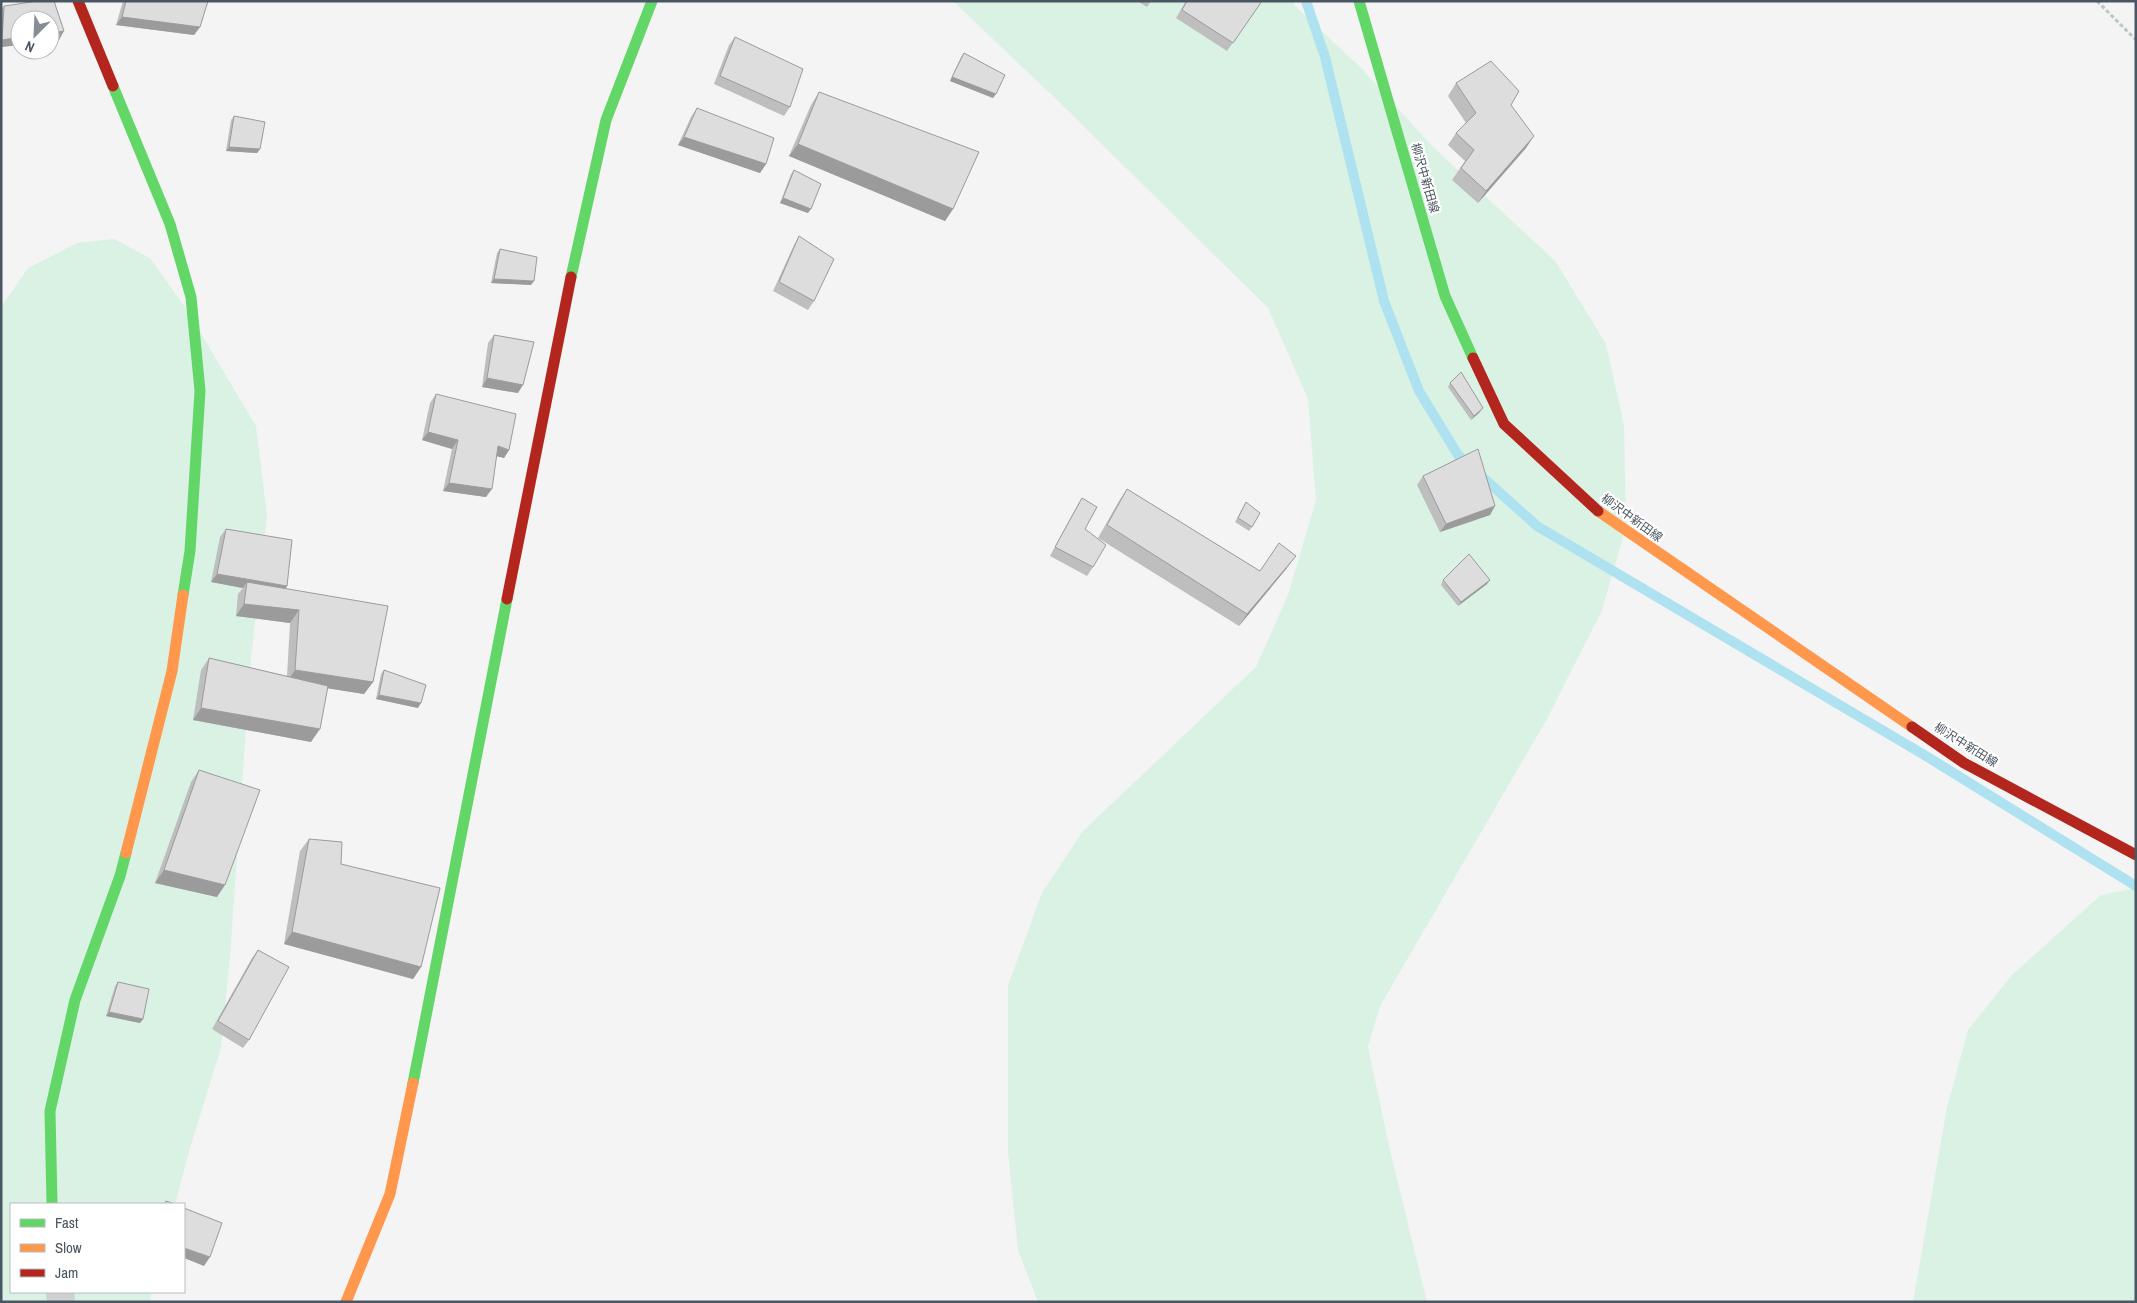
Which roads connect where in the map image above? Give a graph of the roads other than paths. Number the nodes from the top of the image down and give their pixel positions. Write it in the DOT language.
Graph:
graph roads {
  1 [pos="78,1"];
  2 [pos="652,1"];
  3 [pos="1360,1"];
  4 [pos="2136,855"];
  5 [pos="52,1203"];
  6 [pos="346,1302"];
  1 -- 5 [label="street"];
  2 -- 6 [label="street"];
  3 -- 4 [label="street, 柳沢中新田線"];
}
